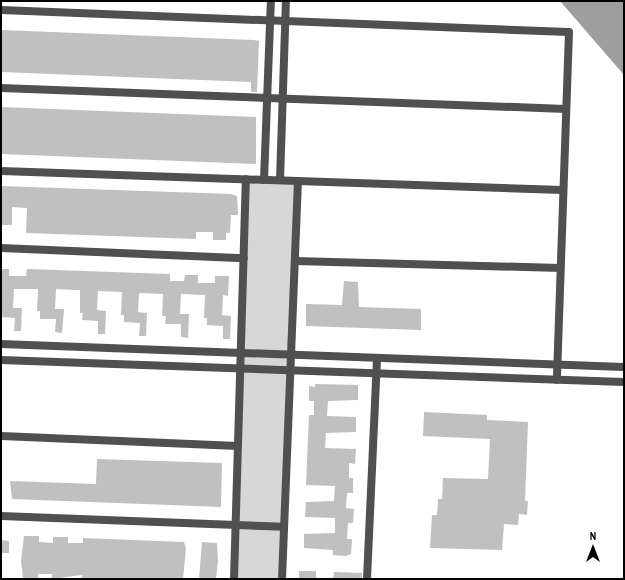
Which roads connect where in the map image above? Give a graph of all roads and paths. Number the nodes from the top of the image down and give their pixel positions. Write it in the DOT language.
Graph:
graph roads {
  1 [pos="270,1"];
  2 [pos="286,1"];
  3 [pos="1,10"];
  4 [pos="270,21"];
  5 [pos="286,21"];
  6 [pos="1,88"];
  7 [pos="267,98"];
  8 [pos="283,99"];
  9 [pos="566,109"];
  10 [pos="1,171"];
  11 [pos="246,179"];
  12 [pos="264,180"];
  13 [pos="280,180"];
  14 [pos="298,181"];
  15 [pos="563,190"];
  16 [pos="1,248"];
  17 [pos="244,258"];
  18 [pos="295,261"];
  19 [pos="560,268"];
  20 [pos="1,344"];
  21 [pos="241,352"];
  22 [pos="291,354"];
  23 [pos="377,358"];
  24 [pos="1,360"];
  25 [pos="557,364"];
  26 [pos="624,367"];
  27 [pos="241,368"];
  28 [pos="290,370"];
  29 [pos="376,373"];
  30 [pos="557,380"];
  31 [pos="624,382"];
  32 [pos="1,436"];
  33 [pos="238,446"];
  34 [pos="1,516"];
  35 [pos="236,525"];
  36 [pos="284,527"];
  37 [pos="234,579"];
  38 [pos="282,579"];
  39 [pos="367,579"];
  1 -- 4 [label="street"];
  2 -- 5 [label="street"];
  3 -- 4 [label="street"];
  4 -- 5 [label="street"];
  4 -- 7 [label="street"];
  5 -- 8 [label="street"];
  5 -- 9 [label="street"];
  6 -- 7 [label="street"];
  7 -- 8 [label="street"];
  7 -- 12 [label="street"];
  8 -- 9 [label="street"];
  8 -- 13 [label="street"];
  9 -- 15 [label="street"];
  10 -- 11 [label="street"];
  11 -- 12 [label="street"];
  11 -- 17 [label="street"];
  12 -- 13 [label="street"];
  13 -- 14 [label="street"];
  14 -- 15 [label="street"];
  14 -- 18 [label="street"];
  15 -- 19 [label="street"];
  16 -- 17 [label="street"];
  17 -- 21 [label="street"];
  18 -- 19 [label="street"];
  18 -- 22 [label="street"];
  19 -- 25 [label="street"];
  20 -- 21 [label="street"];
  21 -- 22 [label="street"];
  21 -- 27 [label="street"];
  22 -- 23 [label="street"];
  22 -- 28 [label="street"];
  23 -- 25 [label="street"];
  23 -- 29 [label="street"];
  24 -- 27 [label="street"];
  25 -- 26 [label="street"];
  25 -- 30 [label="street"];
  27 -- 28 [label="street"];
  27 -- 33 [label="street"];
  28 -- 29 [label="street"];
  28 -- 36 [label="street"];
  29 -- 30 [label="street"];
  29 -- 39 [label="street"];
  30 -- 31 [label="street"];
  32 -- 33 [label="street"];
  33 -- 35 [label="street"];
  34 -- 35 [label="street"];
  35 -- 36 [label="street"];
  35 -- 37 [label="street"];
  36 -- 38 [label="street"];
}
